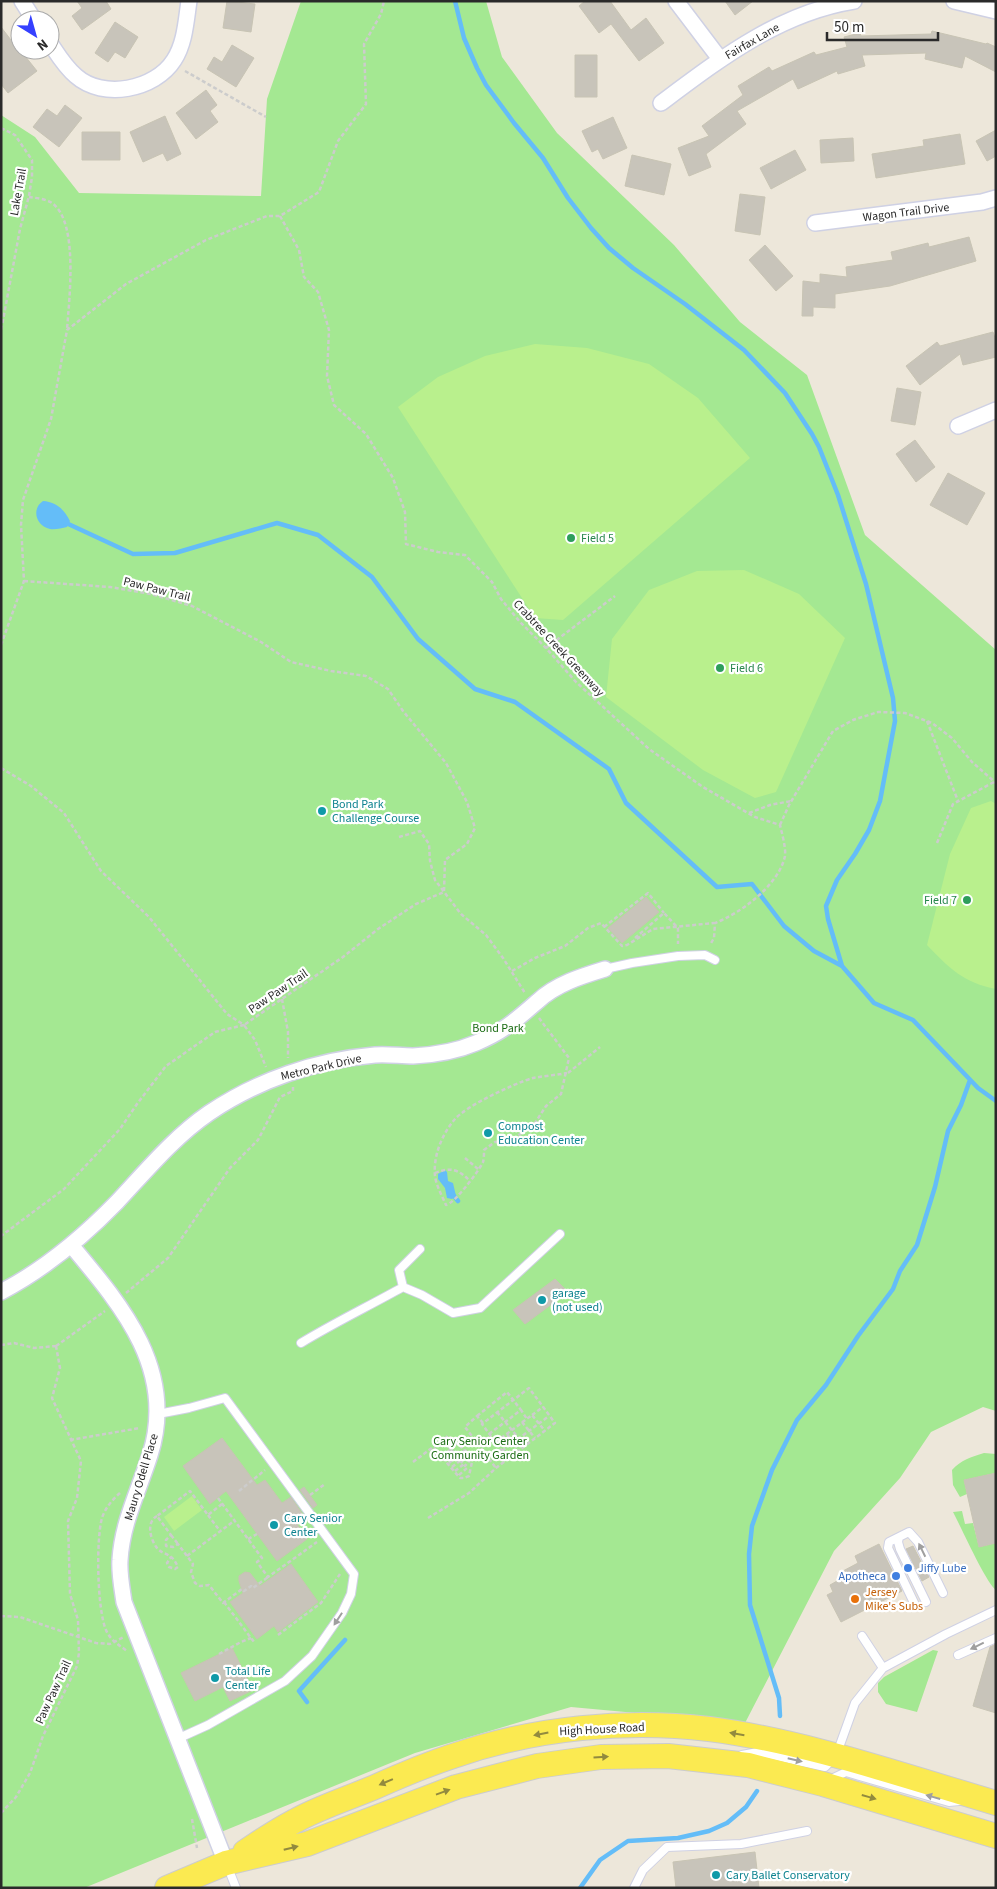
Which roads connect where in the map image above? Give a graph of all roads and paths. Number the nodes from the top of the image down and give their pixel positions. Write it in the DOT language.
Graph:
graph roads {
  1 [pos="189,1"];
  2 [pos="384,1"];
  3 [pos="676,1"];
  4 [pos="854,1"];
  5 [pos="954,1"];
  6 [pos="996,11"];
  7 [pos="60,59"];
  8 [pos="720,59"];
  9 [pos="171,64"];
  10 [pos="660,103"];
  11 [pos="266,117"];
  12 [pos="1,128"];
  13 [pos="29,196"];
  14 [pos="996,198"];
  15 [pos="280,216"];
  16 [pos="815,223"];
  17 [pos="67,330"];
  18 [pos="1,332"];
  19 [pos="996,410"];
  20 [pos="958,426"];
  21 [pos="24,581"];
  22 [pos="615,596"];
  23 [pos="1,645"];
  24 [pos="546,648"];
  25 [pos="927,721"];
  26 [pos="1,768"];
  27 [pos="995,782"];
  28 [pos="791,801"];
  29 [pos="958,802"];
  30 [pos="748,814"];
  31 [pos="780,825"];
  32 [pos="399,837"];
  33 [pos="938,844"];
  34 [pos="444,892"];
  35 [pos="664,913"];
  36 [pos="715,923"];
  37 [pos="604,927"];
  38 [pos="678,928"];
  39 [pos="627,945"];
  40 [pos="705,955"];
  41 [pos="678,956"];
  42 [pos="715,960"];
  43 [pos="605,969"];
  44 [pos="512,971"];
  45 [pos="282,999"];
  46 [pos="532,1007"];
  47 [pos="244,1025"];
  48 [pos="600,1047"];
  49 [pos="274,1065"];
  50 [pos="286,1065"];
  51 [pos="567,1073"];
  52 [pos="465,1158"];
  53 [pos="478,1169"];
  54 [pos="435,1173"];
  55 [pos="470,1180"];
  56 [pos="560,1234"];
  57 [pos="1,1236"];
  58 [pos="71,1245"];
  59 [pos="420,1249"];
  60 [pos="403,1287"];
  61 [pos="1,1292"];
  62 [pos="117,1301"];
  63 [pos="301,1343"];
  64 [pos="1,1345"];
  65 [pos="56,1346"];
  66 [pos="513,1400"];
  67 [pos="543,1407"];
  68 [pos="521,1410"];
  69 [pos="497,1412"];
  70 [pos="158,1414"];
  71 [pos="532,1415"];
  72 [pos="477,1416"];
  73 [pos="549,1416"];
  74 [pos="528,1419"];
  75 [pos="505,1422"];
  76 [pos="522,1422"];
  77 [pos="483,1423"];
  78 [pos="539,1423"];
  79 [pos="146,1427"];
  80 [pos="512,1430"];
  81 [pos="529,1431"];
  82 [pos="545,1431"];
  83 [pos="489,1434"];
  84 [pos="507,1434"];
  85 [pos="535,1438"];
  86 [pos="519,1439"];
  87 [pos="70,1440"];
  88 [pos="443,1440"];
  89 [pos="496,1442"];
  90 [pos="514,1442"];
  91 [pos="524,1446"];
  92 [pos="434,1447"];
  93 [pos="451,1449"];
  94 [pos="465,1450"];
  95 [pos="519,1450"];
  96 [pos="482,1451"];
  97 [pos="502,1451"];
  98 [pos="457,1456"];
  99 [pos="442,1457"];
  100 [pos="473,1457"];
  101 [pos="508,1459"];
  102 [pos="461,1460"];
  103 [pos="413,1462"];
  104 [pos="448,1464"];
  105 [pos="464,1465"];
  106 [pos="452,1468"];
  107 [pos="496,1468"];
  108 [pos="455,1471"];
  109 [pos="270,1475"];
  110 [pos="459,1476"];
  111 [pos="324,1484"];
  112 [pos="239,1491"];
  113 [pos="310,1495"];
  114 [pos="218,1498"];
  115 [pos="222,1504"];
  116 [pos="208,1515"];
  117 [pos="157,1516"];
  118 [pos="428,1518"];
  119 [pos="234,1521"];
  120 [pos="220,1531"];
  121 [pos="257,1534"];
  122 [pos="171,1535"];
  123 [pos="313,1535"];
  124 [pos="899,1537"];
  125 [pos="248,1539"];
  126 [pos="318,1541"];
  127 [pos="178,1544"];
  128 [pos="319,1547"];
  129 [pos="187,1556"];
  130 [pos="171,1557"];
  131 [pos="342,1570"];
  132 [pos="268,1577"];
  133 [pos="943,1594"];
  134 [pos="224,1602"];
  135 [pos="926,1602"];
  136 [pos="916,1607"];
  137 [pos="996,1610"];
  138 [pos="1,1616"];
  139 [pos="135,1633"];
  140 [pos="278,1635"];
  141 [pos="862,1636"];
  142 [pos="78,1637"];
  143 [pos="252,1638"];
  144 [pos="996,1638"];
  145 [pos="254,1642"];
  146 [pos="219,1654"];
  147 [pos="958,1655"];
  148 [pos="883,1668"];
  149 [pos="177,1739"];
  150 [pos="836,1756"];
  151 [pos="713,1760"];
  152 [pos="823,1784"];
  153 [pos="988,1801"];
  154 [pos="1,1813"];
  155 [pos="807,1831"];
  156 [pos="996,1836"];
  157 [pos="226,1863"];
  158 [pos="168,1888"];
  159 [pos="236,1888"];
  160 [pos="634,1888"];
  1 -- 9 [label="street"];
  2 -- 15 [label="path"];
  3 -- 8 [label="street"];
  4 -- 8 [label="street, Fairfax Lane"];
  5 -- 6 [label="street"];
  7 -- 9 [label="street"];
  8 -- 10 [label="street, Fairfax Lane"];
  9 -- 11 [label="path"];
  12 -- 13 [label="path, Lake Trail"];
  13 -- 17 [label="path"];
  13 -- 18 [label="path, Lake Trail"];
  14 -- 16 [label="street, Wagon Trail Drive"];
  15 -- 17 [label="path"];
  15 -- 24 [label="path, Crabtree Creek Greenway"];
  17 -- 21 [label="path"];
  19 -- 20 [label="street"];
  21 -- 23 [label="path"];
  21 -- 34 [label="path, Paw Paw Trail"];
  22 -- 24 [label="path"];
  24 -- 30 [label="path, Crabtree Creek Greenway"];
  25 -- 27 [label="path"];
  25 -- 28 [label="path"];
  25 -- 29 [label="path"];
  26 -- 47 [label="path"];
  27 -- 29 [label="path"];
  28 -- 30 [label="path"];
  28 -- 31 [label="path"];
  29 -- 33 [label="path"];
  30 -- 31 [label="path, Crabtree Creek Greenway"];
  31 -- 36 [label="path"];
  32 -- 34 [label="path"];
  34 -- 44 [label="path"];
  34 -- 45 [label="path, Paw Paw Trail"];
  35 -- 37 [label="path"];
  35 -- 38 [label="path"];
  35 -- 39 [label="path"];
  36 -- 38 [label="path"];
  36 -- 40 [label="path"];
  37 -- 39 [label="path"];
  37 -- 44 [label="path"];
  38 -- 39 [label="path"];
  38 -- 41 [label="path"];
  40 -- 41 [label="lane"];
  40 -- 42 [label="lane"];
  41 -- 43 [label="lane"];
  43 -- 46 [label="street, Metro Park Drive"];
  44 -- 46 [label="path"];
  45 -- 47 [label="path, Paw Paw Trail"];
  45 -- 50 [label="path"];
  46 -- 50 [label="street, Metro Park Drive"];
  46 -- 51 [label="path"];
  47 -- 49 [label="path, Paw Paw Trail"];
  47 -- 57 [label="path"];
  48 -- 51 [label="path"];
  50 -- 58 [label="street, Metro Park Drive"];
  50 -- 62 [label="path"];
  51 -- 53 [label="path"];
  51 -- 54 [label="path"];
  52 -- 53 [label="path"];
  53 -- 55 [label="path"];
  54 -- 55 [label="path"];
  54 -- 55 [label="path"];
  56 -- 60 [label="lane"];
  58 -- 61 [label="street, Metro Park Drive"];
  58 -- 62 [label="street, Maury Odell Place"];
  59 -- 60 [label="lane"];
  60 -- 63 [label="lane"];
  62 -- 65 [label="path"];
  62 -- 70 [label="street, Maury Odell Place"];
  64 -- 65 [label="path"];
  65 -- 87 [label="path, Paw Paw Trail"];
  66 -- 67 [label="path"];
  66 -- 68 [label="path"];
  66 -- 69 [label="path"];
  66 -- 72 [label="path"];
  67 -- 71 [label="path"];
  67 -- 73 [label="path"];
  68 -- 74 [label="path"];
  68 -- 75 [label="path"];
  69 -- 75 [label="path"];
  69 -- 77 [label="path"];
  70 -- 139 [label="street, Maury Odell Place"];
  70 -- 149 [label="lane, one-way"];
  71 -- 74 [label="path"];
  71 -- 78 [label="path"];
  72 -- 77 [label="path"];
  72 -- 96 [label="path"];
  73 -- 78 [label="path"];
  73 -- 82 [label="path"];
  74 -- 76 [label="path"];
  75 -- 80 [label="path"];
  75 -- 83 [label="path"];
  76 -- 80 [label="path"];
  76 -- 81 [label="path"];
  77 -- 83 [label="path"];
  78 -- 81 [label="path"];
  78 -- 82 [label="path"];
  79 -- 87 [label="path"];
  80 -- 84 [label="path"];
  80 -- 86 [label="path"];
  81 -- 85 [label="path"];
  81 -- 86 [label="path"];
  82 -- 85 [label="path"];
  83 -- 89 [label="path"];
  84 -- 89 [label="path"];
  84 -- 90 [label="path"];
  85 -- 91 [label="path"];
  86 -- 90 [label="path"];
  86 -- 91 [label="path"];
  87 -- 142 [label="path, Paw Paw Trail"];
  88 -- 92 [label="path"];
  88 -- 93 [label="path"];
  88 -- 94 [label="path"];
  89 -- 97 [label="path"];
  90 -- 95 [label="path"];
  90 -- 97 [label="path"];
  91 -- 95 [label="path"];
  92 -- 99 [label="path"];
  92 -- 103 [label="path"];
  93 -- 98 [label="path"];
  93 -- 99 [label="path"];
  94 -- 98 [label="path"];
  94 -- 100 [label="path"];
  95 -- 101 [label="path"];
  96 -- 100 [label="path"];
  96 -- 107 [label="path"];
  97 -- 101 [label="path"];
  98 -- 102 [label="path"];
  98 -- 104 [label="path"];
  99 -- 104 [label="path"];
  100 -- 105 [label="path"];
  100 -- 110 [label="path"];
  101 -- 107 [label="path"];
  102 -- 105 [label="path"];
  102 -- 106 [label="path"];
  104 -- 106 [label="path"];
  105 -- 108 [label="path"];
  105 -- 110 [label="path"];
  106 -- 108 [label="path"];
  107 -- 118 [label="path"];
  108 -- 110 [label="path"];
  109 -- 112 [label="path"];
  111 -- 113 [label="path"];
  114 -- 115 [label="path"];
  115 -- 116 [label="path"];
  115 -- 119 [label="path"];
  116 -- 117 [label="path"];
  116 -- 120 [label="path"];
  117 -- 122 [label="path"];
  117 -- 130 [label="path"];
  119 -- 120 [label="path"];
  119 -- 125 [label="path"];
  120 -- 129 [label="path"];
  121 -- 125 [label="path"];
  122 -- 127 [label="path"];
  122 -- 127 [label="path"];
  123 -- 126 [label="path"];
  133 -- 124 [label="lane, one-way"];
  124 -- 135 [label="lane"];
  124 -- 136 [label="lane"];
  125 -- 132 [label="path"];
  126 -- 128 [label="path"];
  126 -- 132 [label="path"];
  127 -- 129 [label="path"];
  129 -- 134 [label="path"];
  130 -- 130 [label="path"];
  131 -- 140 [label="path"];
  132 -- 134 [label="path"];
  134 -- 143 [label="path"];
  137 -- 148 [label="lane"];
  138 -- 142 [label="path"];
  139 -- 142 [label="path"];
  139 -- 149 [label="street, Maury Odell Place"];
  141 -- 148 [label="lane"];
  142 -- 154 [label="path, Paw Paw Trail"];
  143 -- 145 [label="path"];
  143 -- 146 [label="path"];
  144 -- 147 [label="lane, one-way"];
  148 -- 150 [label="lane"];
  149 -- 157 [label="street, Maury Odell Place"];
  151 -- 150 [label="lane, one-way"];
  150 -- 153 [label="main road, High House Road"];
  150 -- 157 [label="main road, High House Road, one-way"];
  151 -- 152 [label="main road, High House Road"];
  157 -- 151 [label="main road, High House Road, one-way"];
  153 -- 152 [label="lane, one-way"];
  152 -- 156 [label="main road, High House Road, one-way"];
  155 -- 160 [label="lane"];
  157 -- 158 [label="main road, High House Road"];
  157 -- 159 [label="lane"];
}
